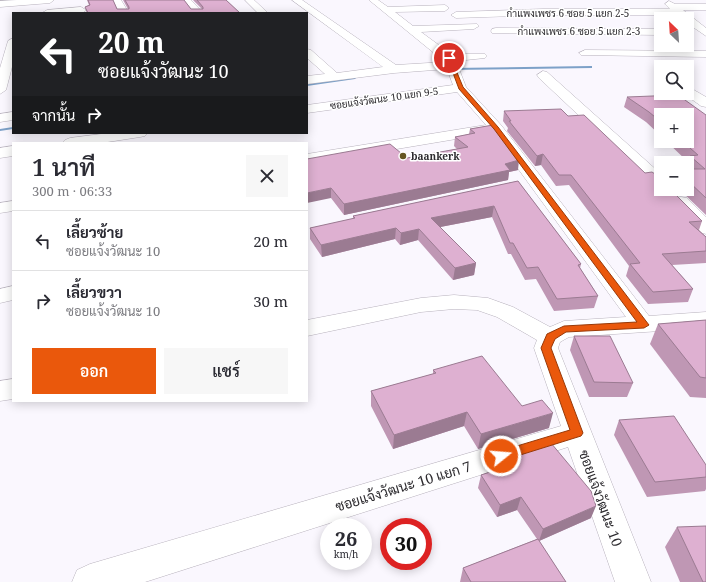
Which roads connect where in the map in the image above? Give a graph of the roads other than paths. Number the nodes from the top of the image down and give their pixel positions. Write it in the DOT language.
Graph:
graph roads {
  1 [pos="50,0"];
  2 [pos="117,0"];
  3 [pos="186,0"];
  4 [pos="249,0"];
  5 [pos="296,0"];
  6 [pos="373,0"];
  7 [pos="664,0"];
  8 [pos="27,1"];
  9 [pos="0,4"];
  10 [pos="706,7"];
  11 [pos="445,8"];
  12 [pos="81,10"];
  13 [pos="384,10"];
  14 [pos="677,10"];
  15 [pos="20,12"];
  16 [pos="28,12"];
  17 [pos="58,12"];
  18 [pos="123,12"];
  19 [pos="197,12"];
  20 [pos="262,12"];
  21 [pos="308,12"];
  22 [pos="312,12"];
  23 [pos="456,15"];
  24 [pos="474,26"];
  25 [pos="411,29"];
  26 [pos="496,31"];
  27 [pos="654,32"];
  28 [pos="694,32"];
  29 [pos="706,32"];
  30 [pos="9,46"];
  31 [pos="308,53"];
  32 [pos="585,53"];
  33 [pos="706,54"];
  34 [pos="481,56"];
  35 [pos="451,65"];
  36 [pos="6,68"];
  37 [pos="394,69"];
  38 [pos="543,75"];
  39 [pos="334,76"];
  40 [pos="308,80"];
  41 [pos="460,88"];
  42 [pos="0,90"];
  43 [pos="12,92"];
  44 [pos="0,93"];
  45 [pos="694,95"];
  46 [pos="706,104"];
  47 [pos="308,109"];
  48 [pos="12,116"];
  49 [pos="0,118"];
  50 [pos="496,128"];
  51 [pos="133,134"];
  52 [pos="77,142"];
  53 [pos="12,151"];
  54 [pos="0,153"];
  55 [pos="308,159"];
  56 [pos="654,177"];
  57 [pos="674,196"];
  58 [pos="12,206"];
  59 [pos="0,208"];
  60 [pos="706,228"];
  61 [pos="12,293"];
  62 [pos="0,296"];
  63 [pos="706,320"];
  64 [pos="644,325"];
  65 [pos="308,328"];
  66 [pos="550,337"];
  67 [pos="12,389"];
  68 [pos="0,391"];
  69 [pos="577,433"];
  70 [pos="90,582"];
  71 [pos="633,582"];
  1 -- 8 [label="street"];
  2 -- 18 [label="street"];
  3 -- 19 [label="street"];
  4 -- 20 [label="street"];
  5 -- 22 [label="street"];
  6 -- 13 [label="street"];
  7 -- 14 [label="street"];
  8 -- 9 [label="street"];
  8 -- 15 [label="street"];
  8 -- 16 [label="street"];
  10 -- 14 [label="street, กำแพงเพชร 6 ซอย 5 แยก 2-5"];
  11 -- 13 [label="street"];
  12 -- 17 [label="street"];
  13 -- 25 [label="street"];
  14 -- 23 [label="street, กำแพงเพชร 6 ซอย 5 แยก 2-5"];
  14 -- 29 [label="street"];
  21 -- 22 [label="street"];
  22 -- 37 [label="street"];
  24 -- 25 [label="street"];
  25 -- 35 [label="street"];
  26 -- 27 [label="street, กำแพงเพชร 6 ซอย 5 แยก 2-3"];
  28 -- 29 [label="street"];
  30 -- 36 [label="street"];
  31 -- 39 [label="street"];
  32 -- 33 [label="street"];
  34 -- 35 [label="street"];
  35 -- 37 [label="street"];
  35 -- 41 [label="street"];
  36 -- 42 [label="street"];
  37 -- 39 [label="street"];
  38 -- 56 [label="street"];
  39 -- 40 [label="street"];
  41 -- 47 [label="street, ซอยแจ้งวัฒนะ 10 แยก 9-5"];
  41 -- 50 [label="street"];
  43 -- 44 [label="street"];
  45 -- 46 [label="street"];
  48 -- 49 [label="street"];
  50 -- 55 [label="street"];
  50 -- 64 [label="street"];
  51 -- 52 [label="street"];
  53 -- 54 [label="street"];
  57 -- 60 [label="street"];
  58 -- 59 [label="street"];
  61 -- 62 [label="street"];
  63 -- 64 [label="street"];
  64 -- 66 [label="street"];
  65 -- 66 [label="street"];
  66 -- 69 [label="street, ซอยแจ้งวัฒนะ 10"];
  67 -- 68 [label="street"];
  69 -- 70 [label="street, ซอยแจ้งวัฒนะ 10 แยก 7"];
  69 -- 71 [label="street, ซอยแจ้งวัฒนะ 10"];
}
